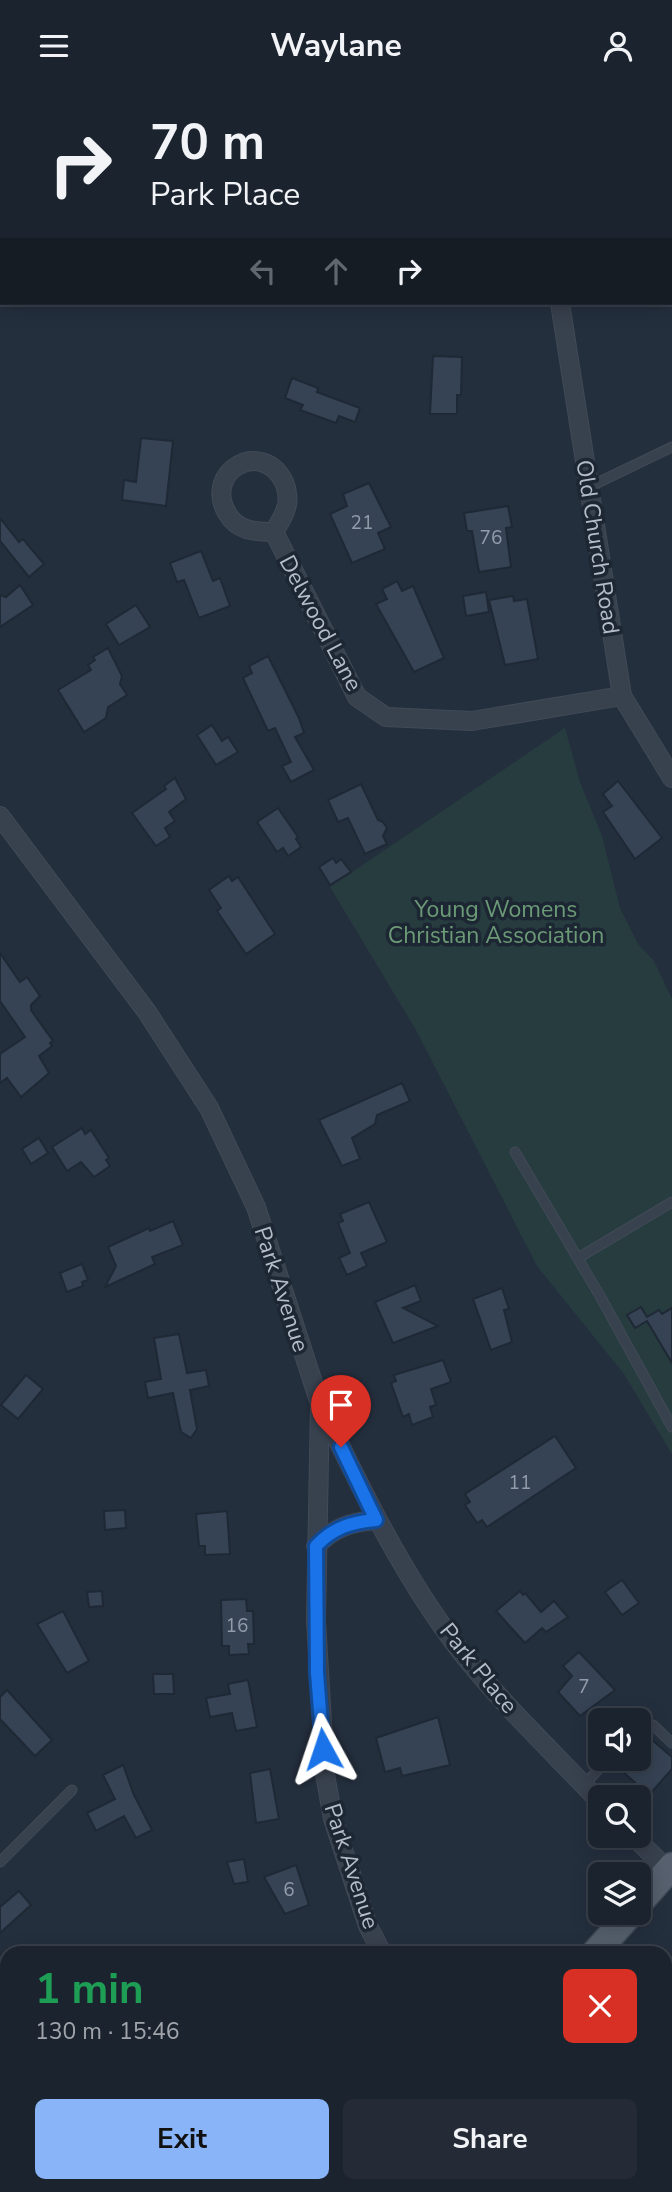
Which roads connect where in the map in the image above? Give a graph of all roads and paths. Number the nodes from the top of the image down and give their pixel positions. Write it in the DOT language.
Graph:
graph roads {
  1 [pos="559,305"];
  2 [pos="672,447"];
  3 [pos="589,487"];
  4 [pos="274,532"];
  5 [pos="622,696"];
  6 [pos="672,778"];
  7 [pos="0,816"];
  8 [pos="515,1152"];
  9 [pos="672,1202"];
  10 [pos="578,1258"];
  11 [pos="320,1404"];
  12 [pos="672,1427"];
  13 [pos="376,1520"];
  14 [pos="316,1546"];
  15 [pos="651,1724"];
  16 [pos="672,1743"];
  17 [pos="597,1771"];
  18 [pos="584,1785"];
  19 [pos="588,1789"];
  20 [pos="72,1790"];
  21 [pos="646,1848"];
  22 [pos="0,1862"];
  23 [pos="671,1870"];
  24 [pos="651,1891"];
  25 [pos="620,1925"];
  26 [pos="374,1946"];
  27 [pos="601,1946"];
  1 -- 3 [label="street, Old Church Road"];
  2 -- 3 [label="lane"];
  3 -- 5 [label="street, Old Church Road"];
  4 -- 4 [label="street, Delwood Lane"];
  4 -- 5 [label="street, Delwood Lane"];
  5 -- 6 [label="street, Old Church Road"];
  7 -- 11 [label="street, Park Avenue"];
  8 -- 10 [label="lane"];
  9 -- 10 [label="lane"];
  10 -- 12 [label="lane"];
  11 -- 13 [label="street, Park Place"];
  11 -- 14 [label="street, Park Avenue"];
  13 -- 14 [label="street"];
  13 -- 18 [label="street, Park Place"];
  14 -- 26 [label="street, Park Avenue"];
  15 -- 16 [label="lane"];
  17 -- 18 [label="lane"];
  18 -- 19 [label="street, Park Place"];
  20 -- 22 [label="lane"];
  21 -- 23 [label="street"];
  23 -- 24 [label="main road"];
  25 -- 27 [label="main road"];
}
